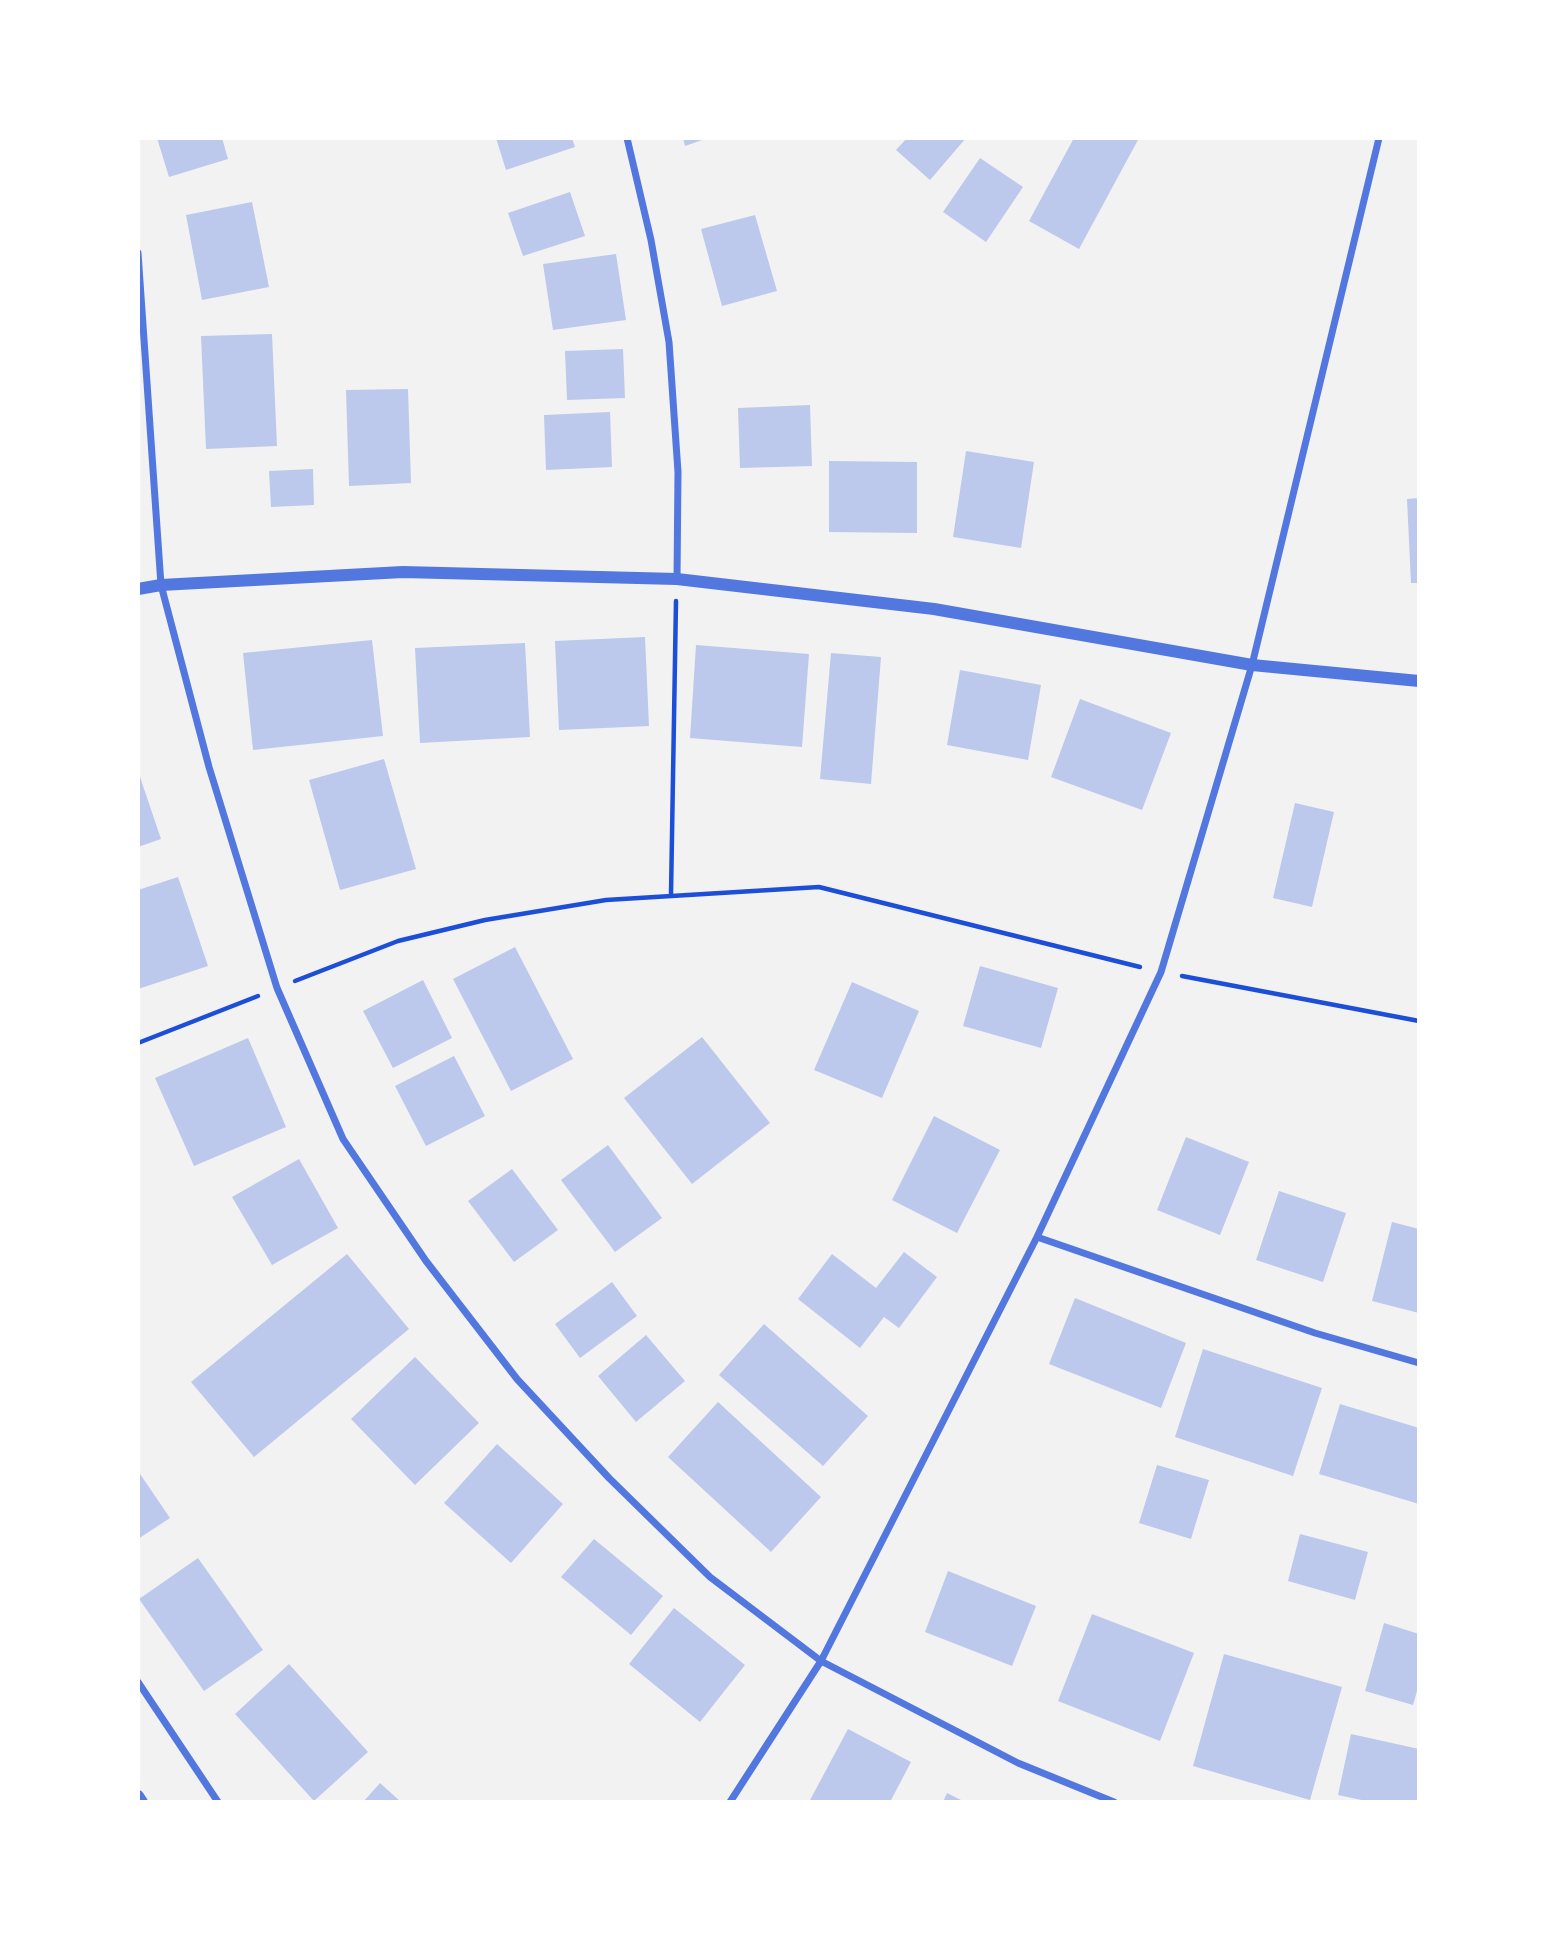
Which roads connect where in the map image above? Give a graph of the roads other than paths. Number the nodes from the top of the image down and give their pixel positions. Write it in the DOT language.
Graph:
graph roads {
  1 [pos="627,138"];
  2 [pos="1379,138"];
  3 [pos="138,253"];
  4 [pos="677,579"];
  5 [pos="161,585"];
  6 [pos="138,589"];
  7 [pos="1252,665"];
  8 [pos="1419,681"];
  9 [pos="1037,1237"];
  10 [pos="1419,1363"];
  11 [pos="821,1661"];
  12 [pos="138,1682"];
  13 [pos="138,1796"];
  14 [pos="142,1802"];
  15 [pos="218,1802"];
  16 [pos="730,1802"];
  17 [pos="1114,1802"];
  1 -- 4 [label="street"];
  2 -- 7 [label="street"];
  3 -- 5 [label="street"];
  4 -- 5 [label="street"];
  4 -- 7 [label="street"];
  5 -- 6 [label="street"];
  5 -- 11 [label="street"];
  7 -- 8 [label="street"];
  7 -- 9 [label="street"];
  9 -- 10 [label="street"];
  9 -- 11 [label="street"];
  11 -- 16 [label="street"];
  11 -- 17 [label="street"];
  12 -- 15 [label="street"];
  13 -- 14 [label="street"];
}
